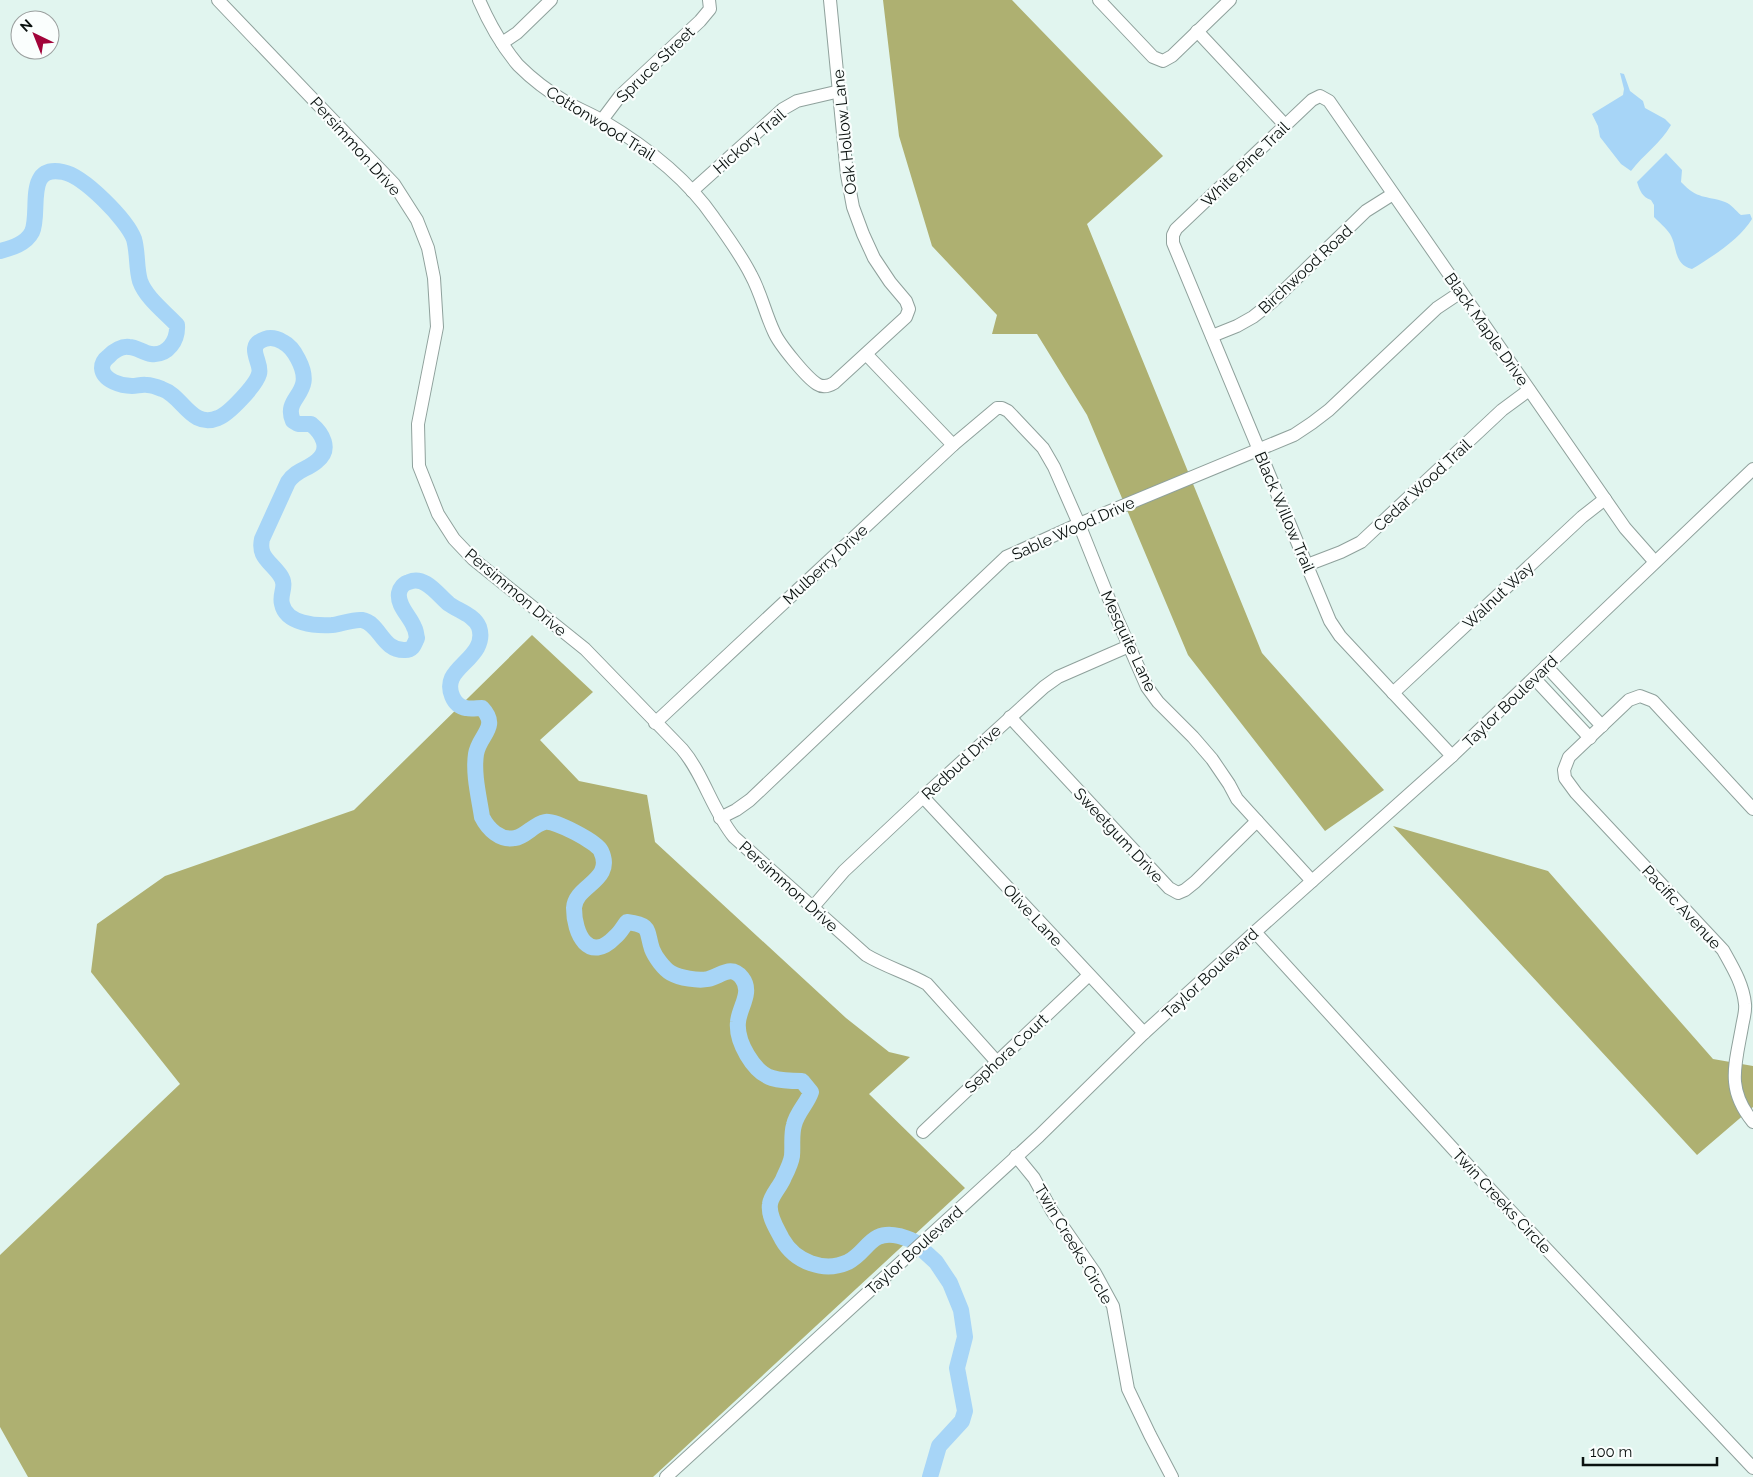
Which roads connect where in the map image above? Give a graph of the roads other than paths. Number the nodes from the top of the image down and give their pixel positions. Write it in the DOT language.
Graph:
graph roads {
  1 [pos="218,0"];
  2 [pos="479,0"];
  3 [pos="551,0"];
  4 [pos="830,0"];
  5 [pos="1099,0"];
  6 [pos="1230,0"];
  7 [pos="709,5"];
  8 [pos="1197,31"];
  9 [pos="502,43"];
  10 [pos="840,91"];
  11 [pos="1320,96"];
  12 [pos="602,120"];
  13 [pos="1285,125"];
  14 [pos="692,191"];
  15 [pos="1393,194"];
  16 [pos="1173,235"];
  17 [pos="1461,292"];
  18 [pos="1212,336"];
  19 [pos="866,354"];
  20 [pos="1529,390"];
  21 [pos="996,408"];
  22 [pos="953,445"];
  23 [pos="1259,449"];
  24 [pos="1753,469"];
  25 [pos="1605,499"];
  26 [pos="1079,524"];
  27 [pos="1654,562"];
  28 [pos="1307,565"];
  29 [pos="1129,646"];
  30 [pos="1546,666"];
  31 [pos="1534,678"];
  32 [pos="1393,693"];
  33 [pos="1010,717"];
  34 [pos="655,723"];
  35 [pos="1602,726"];
  36 [pos="1590,738"];
  37 [pos="1452,756"];
  38 [pos="923,797"];
  39 [pos="1753,809"];
  40 [pos="720,818"];
  41 [pos="1257,821"];
  42 [pos="1312,881"];
  43 [pos="812,907"];
  44 [pos="1255,932"];
  45 [pos="1089,975"];
  46 [pos="1749,1006"];
  47 [pos="1144,1034"];
  48 [pos="997,1062"];
  49 [pos="1753,1122"];
  50 [pos="922,1132"];
  51 [pos="1016,1156"];
  52 [pos="1753,1468"];
  53 [pos="666,1477"];
  54 [pos="1172,1477"];
  1 -- 34 [label="street, Persimmon Drive"];
  2 -- 9 [label="street, Cottonwood Trail"];
  3 -- 9 [label="street"];
  4 -- 10 [label="street, Oak Hollow Lane"];
  5 -- 8 [label="street"];
  6 -- 8 [label="street"];
  7 -- 12 [label="street, Spruce Street"];
  8 -- 13 [label="street"];
  9 -- 12 [label="street, Cottonwood Trail"];
  10 -- 14 [label="street, Hickory Trail"];
  10 -- 19 [label="street, Oak Hollow Lane"];
  11 -- 13 [label="street, White Pine Trail"];
  11 -- 15 [label="street, Black Maple Drive"];
  12 -- 14 [label="street, Cottonwood Trail"];
  13 -- 16 [label="street, White Pine Trail"];
  14 -- 19 [label="street, Cottonwood Trail"];
  15 -- 17 [label="street, Black Maple Drive"];
  15 -- 18 [label="street, Birchwood Road"];
  16 -- 18 [label="street, Black Willow Trail"];
  17 -- 20 [label="street, Black Maple Drive"];
  17 -- 23 [label="street, Sable Wood Drive"];
  18 -- 23 [label="street, Black Willow Trail"];
  19 -- 22 [label="street"];
  20 -- 25 [label="street, Black Maple Drive"];
  20 -- 28 [label="street, Cedar Wood Trail"];
  21 -- 22 [label="street, Mulberry Drive"];
  21 -- 26 [label="street, Mesquite Lane"];
  22 -- 34 [label="street, Mulberry Drive"];
  23 -- 26 [label="street, Sable Wood Drive"];
  23 -- 28 [label="street, Black Willow Trail"];
  24 -- 27 [label="street, Taylor Boulevard"];
  25 -- 27 [label="street, Black Maple Drive"];
  25 -- 32 [label="street, Walnut Way"];
  26 -- 29 [label="street, Mesquite Lane"];
  26 -- 40 [label="street, Sable Wood Drive"];
  27 -- 30 [label="street, Taylor Boulevard"];
  28 -- 32 [label="street, Black Willow Trail"];
  29 -- 33 [label="street, Redbud Drive"];
  29 -- 41 [label="street, Mesquite Lane"];
  30 -- 31 [label="street, Taylor Boulevard"];
  30 -- 35 [label="street"];
  31 -- 36 [label="street"];
  31 -- 37 [label="street, Taylor Boulevard"];
  32 -- 37 [label="street, Black Willow Trail"];
  33 -- 38 [label="street, Redbud Drive"];
  33 -- 41 [label="street, Sweetgum Drive"];
  34 -- 40 [label="street, Persimmon Drive"];
  35 -- 36 [label="street"];
  35 -- 39 [label="street"];
  36 -- 46 [label="street, Pacific Avenue"];
  37 -- 42 [label="street, Taylor Boulevard"];
  38 -- 43 [label="street, Redbud Drive"];
  38 -- 45 [label="street, Olive Lane"];
  40 -- 43 [label="street, Persimmon Drive"];
  41 -- 42 [label="street, Mesquite Lane"];
  42 -- 44 [label="street, Taylor Boulevard"];
  43 -- 48 [label="street, Persimmon Drive"];
  44 -- 47 [label="street, Taylor Boulevard"];
  44 -- 52 [label="street, Twin Creeks Circle"];
  45 -- 47 [label="street, Olive Lane"];
  45 -- 48 [label="street, Sephora Court"];
  46 -- 49 [label="street, Pacific Avenue"];
  47 -- 51 [label="street, Taylor Boulevard"];
  48 -- 50 [label="street, Sephora Court"];
  51 -- 53 [label="street, Taylor Boulevard"];
  51 -- 54 [label="street, Twin Creeks Circle"];
}
